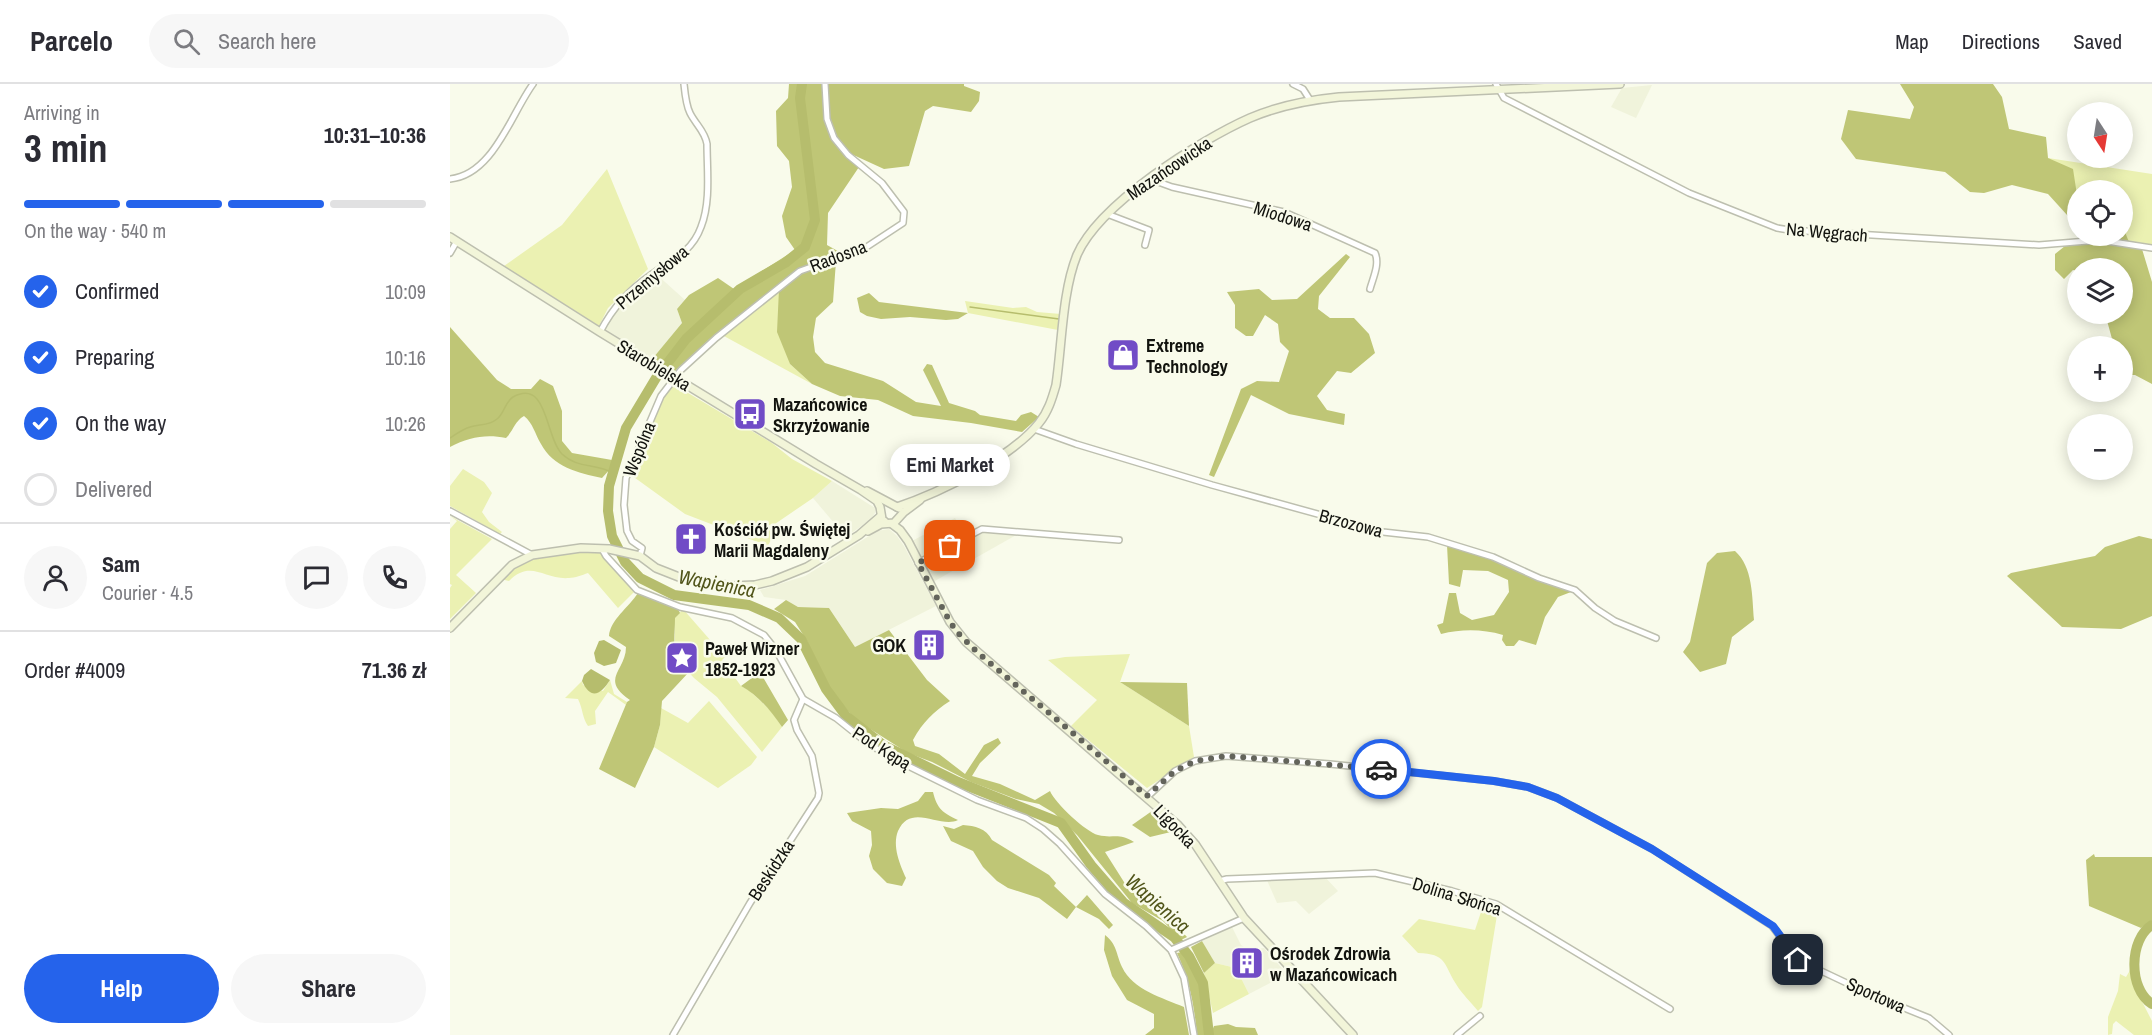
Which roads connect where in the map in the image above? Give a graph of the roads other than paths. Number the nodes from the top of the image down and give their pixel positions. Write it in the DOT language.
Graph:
graph roads {
  1 [pos="533,84"];
  2 [pos="684,84"];
  3 [pos="825,84"];
  4 [pos="1293,84"];
  5 [pos="1620,84"];
  6 [pos="1523,86"];
  7 [pos="1498,87"];
  8 [pos="1310,100"];
  9 [pos="1150,179"];
  10 [pos="450,180"];
  11 [pos="1107,214"];
  12 [pos="453,239"];
  13 [pos="1145,245"];
  14 [pos="2152,248"];
  15 [pos="450,253"];
  16 [pos="1370,289"];
  17 [pos="600,332"];
  18 [pos="673,376"];
  19 [pos="1034,429"];
  20 [pos="861,489"];
  21 [pos="924,497"];
  22 [pos="893,506"];
  23 [pos="450,511"];
  24 [pos="885,518"];
  25 [pos="900,518"];
  26 [pos="1119,540"];
  27 [pos="908,541"];
  28 [pos="606,549"];
  29 [pos="532,555"];
  30 [pos="640,556"];
  31 [pos="918,563"];
  32 [pos="450,628"];
  33 [pos="1656,638"];
  34 [pos="803,699"];
  35 [pos="1147,796"];
  36 [pos="1219,881"];
  37 [pos="1244,918"];
  38 [pos="1171,950"];
  39 [pos="1670,1009"];
  40 [pos="1480,1016"];
  41 [pos="673,1035"];
  42 [pos="1194,1035"];
  43 [pos="1353,1035"];
  44 [pos="1457,1035"];
  45 [pos="1949,1035"];
  1 -- 10 [label="street"];
  2 -- 17 [label="street, Przemysłowa"];
  3 -- 18 [label="street, Radosna"];
  4 -- 8 [label="street"];
  5 -- 6 [label="street, Mazańcowicka"];
  6 -- 7 [label="street, Mazańcowicka"];
  7 -- 8 [label="street, Mazańcowicka"];
  7 -- 14 [label="street, Na Węgrach"];
  8 -- 9 [label="street, Mazańcowicka"];
  9 -- 11 [label="street, Mazańcowicka"];
  9 -- 16 [label="street, Miodowa"];
  11 -- 13 [label="street"];
  11 -- 19 [label="street, Mazańcowicka"];
  12 -- 15 [label="street"];
  12 -- 17 [label="street, Starobielska"];
  17 -- 18 [label="street, Starobielska"];
  18 -- 20 [label="street, Starobielska"];
  18 -- 30 [label="street, Wspólna"];
  19 -- 21 [label="street, Mazańcowicka"];
  19 -- 33 [label="street, Brzozowa"];
  20 -- 22 [label="street"];
  20 -- 24 [label="street, Ligocka"];
  21 -- 22 [label="street, Mazańcowicka"];
  21 -- 25 [label="street"];
  22 -- 24 [label="street"];
  22 -- 25 [label="street"];
  23 -- 29 [label="street"];
  24 -- 25 [label="street"];
  24 -- 27 [label="street, Ligocka"];
  24 -- 30 [label="street"];
  25 -- 27 [label="street"];
  26 -- 31 [label="street"];
  27 -- 31 [label="street, Ligocka"];
  28 -- 29 [label="street"];
  28 -- 30 [label="street"];
  28 -- 34 [label="street"];
  29 -- 32 [label="street"];
  31 -- 35 [label="street, Ligocka"];
  34 -- 38 [label="street, Pod Kępą"];
  34 -- 41 [label="street, Beskidzka"];
  35 -- 36 [label="street, Ligocka"];
  35 -- 45 [label="street, Sportowa"];
  36 -- 37 [label="street, Ligocka"];
  36 -- 39 [label="street, Dolina Słońca"];
  37 -- 38 [label="street"];
  37 -- 43 [label="street, Ligocka"];
  38 -- 42 [label="street"];
  40 -- 44 [label="street"];
}
